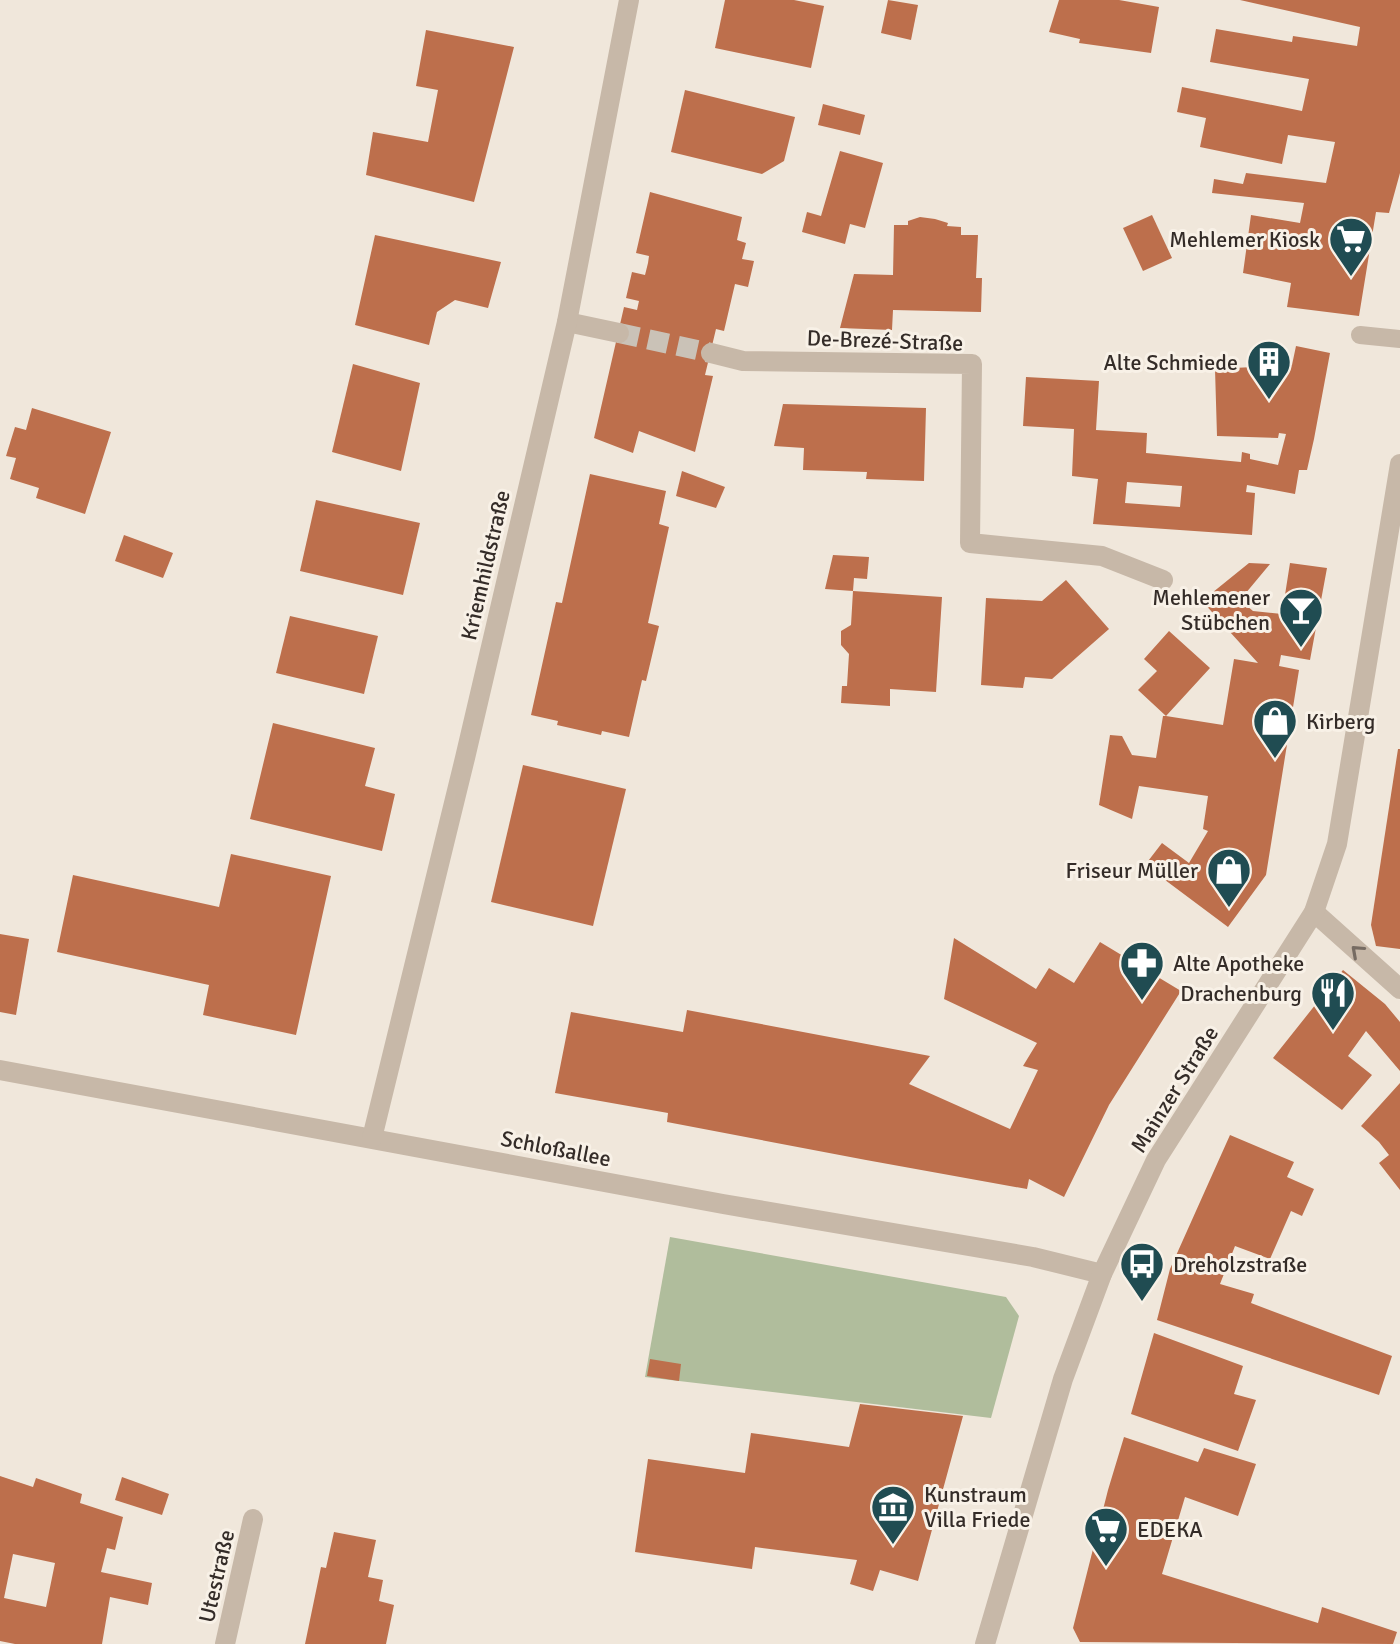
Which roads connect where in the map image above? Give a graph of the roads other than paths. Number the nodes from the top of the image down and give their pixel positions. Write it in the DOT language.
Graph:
graph roads {
  1 [pos="629,0"];
  2 [pos="567,322"];
  3 [pos="619,333"];
  4 [pos="1360,335"];
  5 [pos="1400,339"];
  6 [pos="711,353"];
  7 [pos="1400,464"];
  8 [pos="1163,580"];
  9 [pos="1314,912"];
  10 [pos="1400,989"];
  11 [pos="0,1070"];
  12 [pos="372,1138"];
  13 [pos="1102,1274"];
  14 [pos="253,1519"];
  15 [pos="225,1644"];
  16 [pos="985,1644"];
  1 -- 2 [label="street, Kriemhildstraße"];
  2 -- 3 [label="street"];
  2 -- 12 [label="street, Kriemhildstraße"];
  4 -- 5 [label="lane"];
  6 -- 8 [label="street, De-Brezé-Straße"];
  7 -- 9 [label="street, Mainzer Straße"];
  10 -- 9 [label="street, one-way"];
  9 -- 13 [label="street, Mainzer Straße"];
  11 -- 12 [label="street, Schloßallee"];
  12 -- 13 [label="street, Schloßallee"];
  13 -- 16 [label="street, Mainzer Straße"];
  14 -- 15 [label="street, Utestraße"];
}
